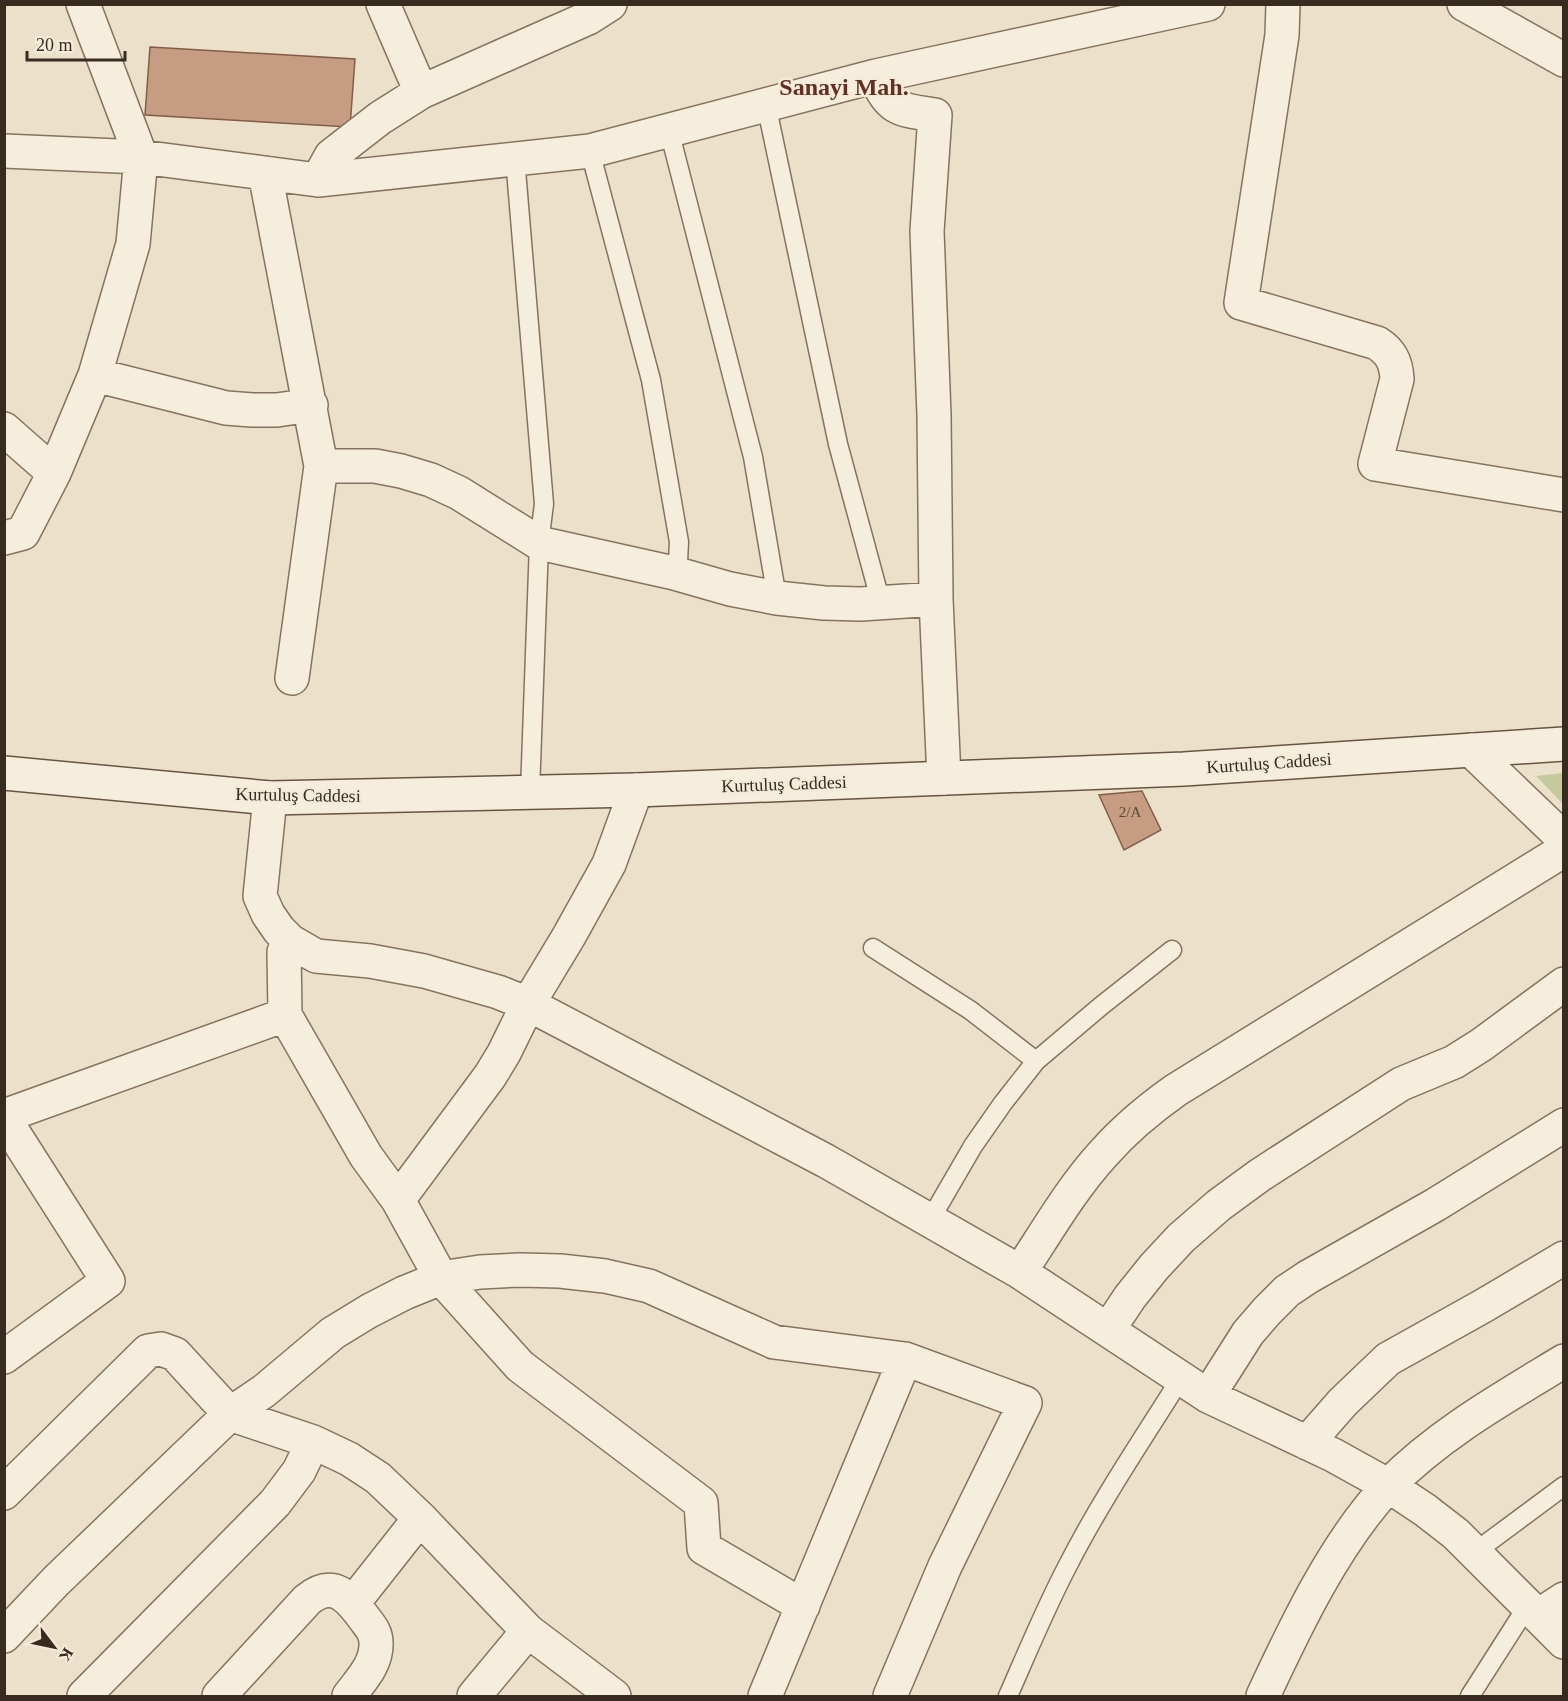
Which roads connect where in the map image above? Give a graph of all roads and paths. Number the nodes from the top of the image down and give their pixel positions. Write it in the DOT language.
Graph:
graph roads {
  1 [pos="83,4"];
  2 [pos="383,4"];
  3 [pos="610,4"];
  4 [pos="1208,4"];
  5 [pos="1283,4"];
  6 [pos="1464,4"];
  7 [pos="1563,60"];
  8 [pos="876,76"];
  9 [pos="421,92"];
  10 [pos="766,105"];
  11 [pos="669,130"];
  12 [pos="4,151"];
  13 [pos="590,151"];
  14 [pos="141,157"];
  15 [pos="515,158"];
  16 [pos="265,173"];
  17 [pos="318,180"];
  18 [pos="95,375"];
  19 [pos="311,405"];
  20 [pos="4,429"];
  21 [pos="321,466"];
  22 [pos="54,473"];
  23 [pos="1563,495"];
  24 [pos="4,538"];
  25 [pos="538,543"];
  26 [pos="674,573"];
  27 [pos="777,598"];
  28 [pos="936,599"];
  29 [pos="880,603"];
  30 [pos="292,678"];
  31 [pos="1563,744"];
  32 [pos="1471,750"];
  33 [pos="4,773"];
  34 [pos="944,777"];
  35 [pos="636,790"];
  36 [pos="530,792"];
  37 [pos="270,798"];
  38 [pos="1563,839"];
  39 [pos="1563,850"];
  40 [pos="290,941"];
  41 [pos="873,948"];
  42 [pos="1172,950"];
  43 [pos="1563,984"];
  44 [pos="528,1004"];
  45 [pos="285,1015"];
  46 [pos="1036,1061"];
  47 [pos="4,1117"];
  48 [pos="1563,1125"];
  49 [pos="398,1200"];
  50 [pos="930,1220"];
  51 [pos="1563,1258"];
  52 [pos="1020,1272"];
  53 [pos="441,1278"];
  54 [pos="1108,1330"];
  55 [pos="4,1357"];
  56 [pos="905,1359"];
  57 [pos="1563,1361"];
  58 [pos="1181,1378"];
  59 [pos="1208,1396"];
  60 [pos="230,1414"];
  61 [pos="313,1442"];
  62 [pos="1307,1443"];
  63 [pos="1389,1486"];
  64 [pos="1563,1486"];
  65 [pos="4,1493"];
  66 [pos="420,1518"];
  67 [pos="1475,1552"];
  68 [pos="353,1603"];
  69 [pos="803,1606"];
  70 [pos="1543,1607"];
  71 [pos="528,1631"];
  72 [pos="4,1636"];
  73 [pos="1563,1642"];
  74 [pos="84,1696"];
  75 [pos="219,1696"];
  76 [pos="349,1696"];
  77 [pos="474,1696"];
  78 [pos="614,1696"];
  79 [pos="765,1696"];
  80 [pos="890,1696"];
  81 [pos="1008,1696"];
  82 [pos="1263,1696"];
  83 [pos="1470,1696"];
  1 -- 14 [label="street"];
  2 -- 9 [label="street"];
  3 -- 9 [label="street"];
  4 -- 8 [label="street"];
  5 -- 23 [label="street"];
  6 -- 7 [label="street"];
  8 -- 10 [label="street"];
  8 -- 28 [label="street"];
  9 -- 17 [label="street"];
  10 -- 11 [label="street"];
  10 -- 29 [label="lane"];
  11 -- 13 [label="street"];
  11 -- 27 [label="lane"];
  12 -- 14 [label="street"];
  13 -- 15 [label="street"];
  13 -- 26 [label="lane"];
  14 -- 16 [label="street"];
  14 -- 18 [label="street"];
  15 -- 17 [label="street"];
  15 -- 25 [label="lane"];
  16 -- 17 [label="street"];
  16 -- 19 [label="street"];
  18 -- 19 [label="street"];
  18 -- 22 [label="street"];
  19 -- 21 [label="street"];
  20 -- 22 [label="street"];
  21 -- 25 [label="street"];
  21 -- 30 [label="street"];
  22 -- 24 [label="street"];
  25 -- 26 [label="street"];
  25 -- 36 [label="lane"];
  26 -- 27 [label="street"];
  27 -- 29 [label="street"];
  28 -- 29 [label="street"];
  28 -- 34 [label="street"];
  31 -- 32 [label="street, Kurtuluş Caddesi"];
  32 -- 34 [label="street, Kurtuluş Caddesi"];
  32 -- 38 [label="street"];
  33 -- 37 [label="street, Kurtuluş Caddesi"];
  34 -- 35 [label="street, Kurtuluş Caddesi"];
  35 -- 36 [label="street, Kurtuluş Caddesi"];
  35 -- 44 [label="street"];
  36 -- 37 [label="street, Kurtuluş Caddesi"];
  37 -- 40 [label="street"];
  39 -- 52 [label="street"];
  40 -- 44 [label="street"];
  40 -- 45 [label="street"];
  41 -- 46 [label="lane"];
  42 -- 46 [label="lane"];
  43 -- 54 [label="street"];
  44 -- 49 [label="street"];
  44 -- 50 [label="street"];
  45 -- 47 [label="street"];
  45 -- 49 [label="street"];
  46 -- 50 [label="lane"];
  47 -- 55 [label="street"];
  48 -- 59 [label="street"];
  49 -- 53 [label="street"];
  50 -- 52 [label="street"];
  51 -- 62 [label="street"];
  52 -- 54 [label="street"];
  53 -- 56 [label="street"];
  53 -- 60 [label="street"];
  53 -- 69 [label="street"];
  54 -- 58 [label="street"];
  56 -- 69 [label="street"];
  56 -- 80 [label="street"];
  57 -- 63 [label="street"];
  58 -- 59 [label="street"];
  58 -- 81 [label="lane"];
  59 -- 62 [label="street"];
  60 -- 61 [label="street"];
  60 -- 65 [label="street"];
  60 -- 72 [label="street"];
  61 -- 66 [label="street"];
  61 -- 74 [label="street"];
  62 -- 63 [label="street"];
  63 -- 67 [label="street"];
  63 -- 82 [label="street"];
  64 -- 67 [label="lane"];
  66 -- 68 [label="street"];
  66 -- 71 [label="street"];
  67 -- 70 [label="street"];
  68 -- 75 [label="street"];
  68 -- 76 [label="street"];
  69 -- 79 [label="street"];
  70 -- 73 [label="street"];
  70 -- 83 [label="lane"];
  71 -- 77 [label="street"];
  71 -- 78 [label="street"];
}
